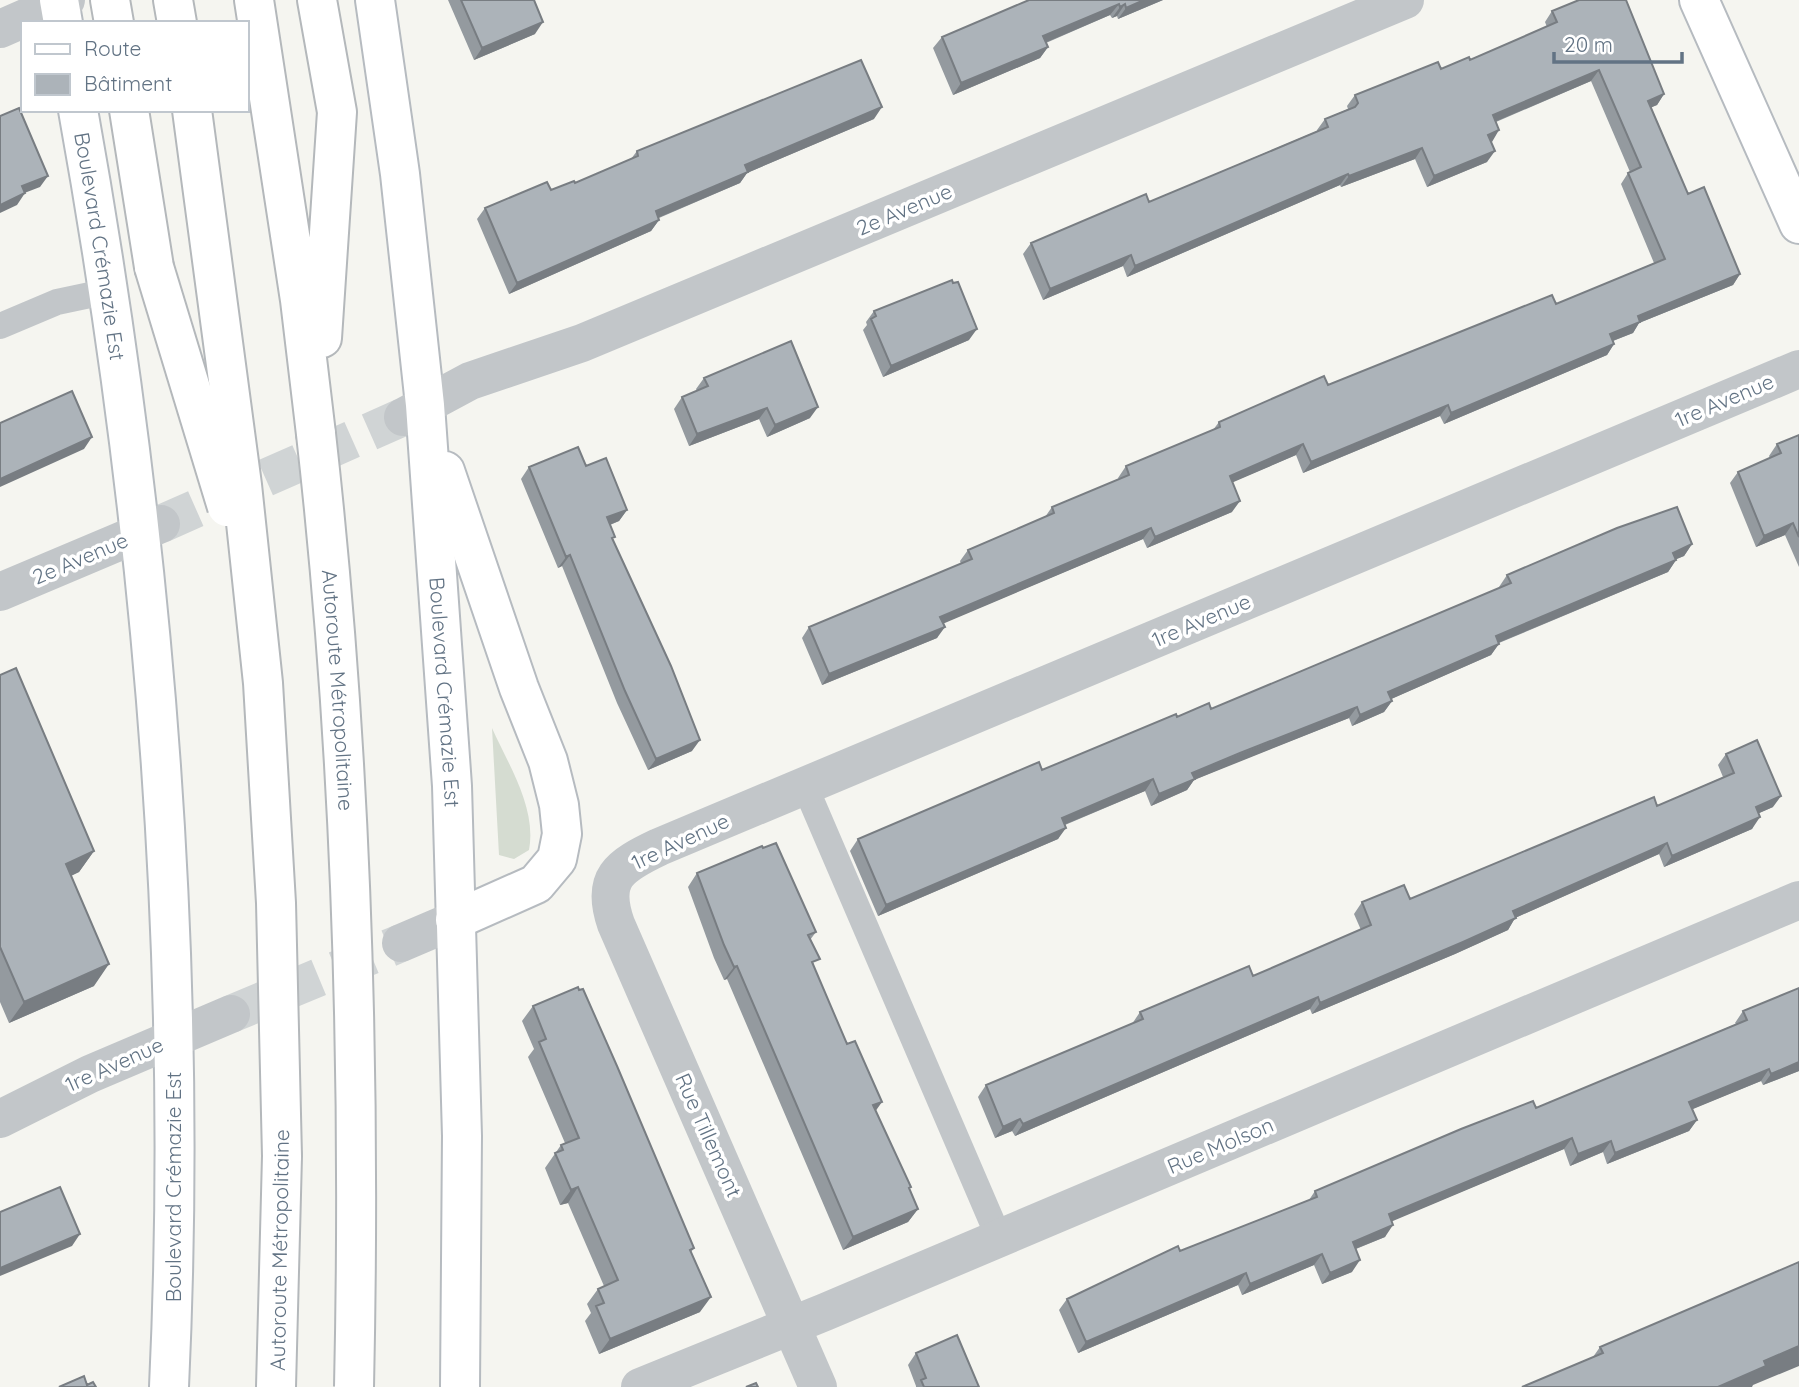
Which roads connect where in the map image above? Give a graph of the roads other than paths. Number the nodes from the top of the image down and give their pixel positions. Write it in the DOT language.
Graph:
graph roads {
  1 [pos="110,0"];
  2 [pos="173,0"];
  3 [pos="254,0"];
  4 [pos="317,0"];
  5 [pos="375,0"];
  6 [pos="1405,0"];
  7 [pos="1699,0"];
  8 [pos="62,6"];
  9 [pos="21,21"];
  10 [pos="22,21"];
  11 [pos="114,21"];
  12 [pos="177,21"];
  13 [pos="0,29"];
  14 [pos="78,112"];
  15 [pos="129,112"];
  16 [pos="192,112"];
  17 [pos="1799,224"];
  18 [pos="110,291"];
  19 [pos="0,326"];
  20 [pos="1799,369"];
  21 [pos="414,411"];
  22 [pos="316,435"];
  23 [pos="150,528"];
  24 [pos="0,592"];
  25 [pos="254,596"];
  26 [pos="805,786"];
  27 [pos="612,882"];
  28 [pos="1799,900"];
  29 [pos="455,920"];
  30 [pos="401,943"];
  31 [pos="231,1014"];
  32 [pos="172,1038"];
  33 [pos="0,1119"];
  34 [pos="999,1238"];
  35 [pos="792,1326"];
  36 [pos="169,1387"];
  37 [pos="276,1387"];
  38 [pos="354,1387"];
  39 [pos="460,1387"];
  40 [pos="640,1387"];
  41 [pos="818,1387"];
  1 -- 11 [label="main road"];
  2 -- 12 [label="main road"];
  3 -- 22 [label="main road, Autoroute Métropolitaine"];
  4 -- 22 [label="main road"];
  5 -- 21 [label="main road, Boulevard Crémazie Est"];
  6 -- 21 [label="street, 2e Avenue"];
  7 -- 17 [label="main road"];
  8 -- 10 [label="street"];
  9 -- 13 [label="street"];
  14 -- 18 [label="main road, Boulevard Crémazie Est"];
  15 -- 25 [label="main road, bridge"];
  16 -- 25 [label="main road, Autoroute Métropolitaine, bridge"];
  18 -- 19 [label="lane"];
  18 -- 23 [label="main road, Boulevard Crémazie Est"];
  20 -- 26 [label="street, 1re Avenue"];
  21 -- 29 [label="main road, Boulevard Crémazie Est"];
  21 -- 29 [label="main road"];
  22 -- 38 [label="main road, Autoroute Métropolitaine, bridge"];
  23 -- 24 [label="street, 2e Avenue"];
  23 -- 32 [label="main road, Boulevard Crémazie Est"];
  25 -- 37 [label="main road, Autoroute Métropolitaine, bridge"];
  26 -- 27 [label="street, 1re Avenue"];
  26 -- 34 [label="lane"];
  27 -- 35 [label="street, Rue Tillemont"];
  28 -- 34 [label="street, Rue Molson"];
  29 -- 30 [label="street"];
  29 -- 39 [label="main road, Boulevard Crémazie Est"];
  31 -- 32 [label="street, 1re Avenue"];
  32 -- 33 [label="street, 1re Avenue"];
  32 -- 36 [label="main road, Boulevard Crémazie Est"];
  34 -- 35 [label="street, Rue Molson"];
  35 -- 40 [label="street, Rue Molson"];
  35 -- 41 [label="street, Rue Tillemont"];
}
